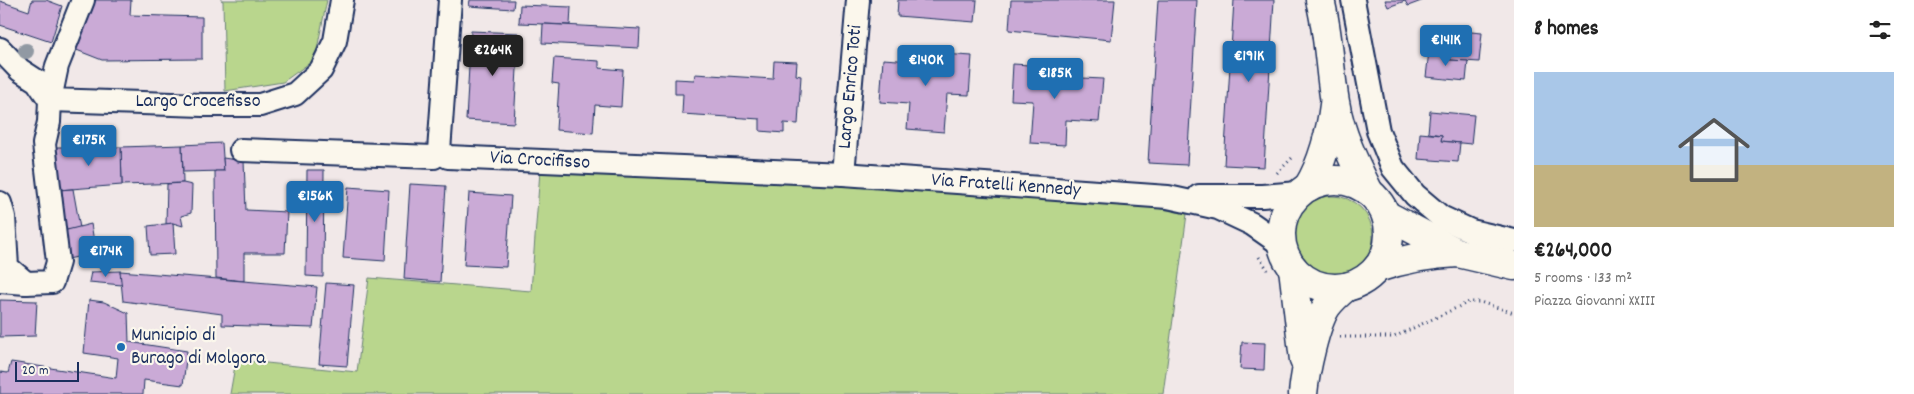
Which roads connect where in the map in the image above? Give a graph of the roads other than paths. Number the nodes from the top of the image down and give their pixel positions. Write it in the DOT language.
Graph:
graph roads {
  1 [pos="83,0"];
  2 [pos="342,0"];
  3 [pos="450,0"];
  4 [pos="858,0"];
  5 [pos="1320,0"];
  6 [pos="1353,0"];
  7 [pos="0,50"];
  8 [pos="50,100"];
  9 [pos="1335,103"];
  10 [pos="241,150"];
  11 [pos="439,151"];
  12 [pos="843,174"];
  13 [pos="1303,190"];
  14 [pos="1369,192"];
  15 [pos="1168,197"];
  16 [pos="0,203"];
  17 [pos="1386,215"];
  18 [pos="1514,240"];
  19 [pos="1458,253"];
  20 [pos="1287,257"];
  21 [pos="1514,266"];
  22 [pos="1377,268"];
  23 [pos="0,281"];
  24 [pos="26,283"];
  25 [pos="1346,287"];
  26 [pos="1304,383"];
  1 -- 8 [label="street"];
  2 -- 8 [label="street, Largo Crocefisso"];
  3 -- 11 [label="street"];
  4 -- 12 [label="street, Largo Enrico Toti"];
  5 -- 9 [label="street"];
  6 -- 18 [label="street"];
  7 -- 8 [label="street"];
  8 -- 24 [label="street"];
  9 -- 13 [label="street"];
  9 -- 14 [label="street"];
  10 -- 11 [label="street, Via Crocifisso"];
  11 -- 12 [label="street, Via Crocifisso"];
  12 -- 15 [label="street, Via Fratelli Kennedy"];
  13 -- 14 [label="street"];
  13 -- 15 [label="street, Via Fratelli Kennedy"];
  13 -- 20 [label="street"];
  14 -- 17 [label="street"];
  15 -- 20 [label="street, Via Fratelli Kennedy"];
  16 -- 24 [label="street"];
  17 -- 19 [label="street"];
  17 -- 22 [label="street"];
  19 -- 21 [label="street"];
  19 -- 22 [label="street"];
  20 -- 25 [label="street"];
  20 -- 26 [label="street"];
  22 -- 25 [label="street"];
  23 -- 24 [label="street"];
  25 -- 26 [label="street"];
}
